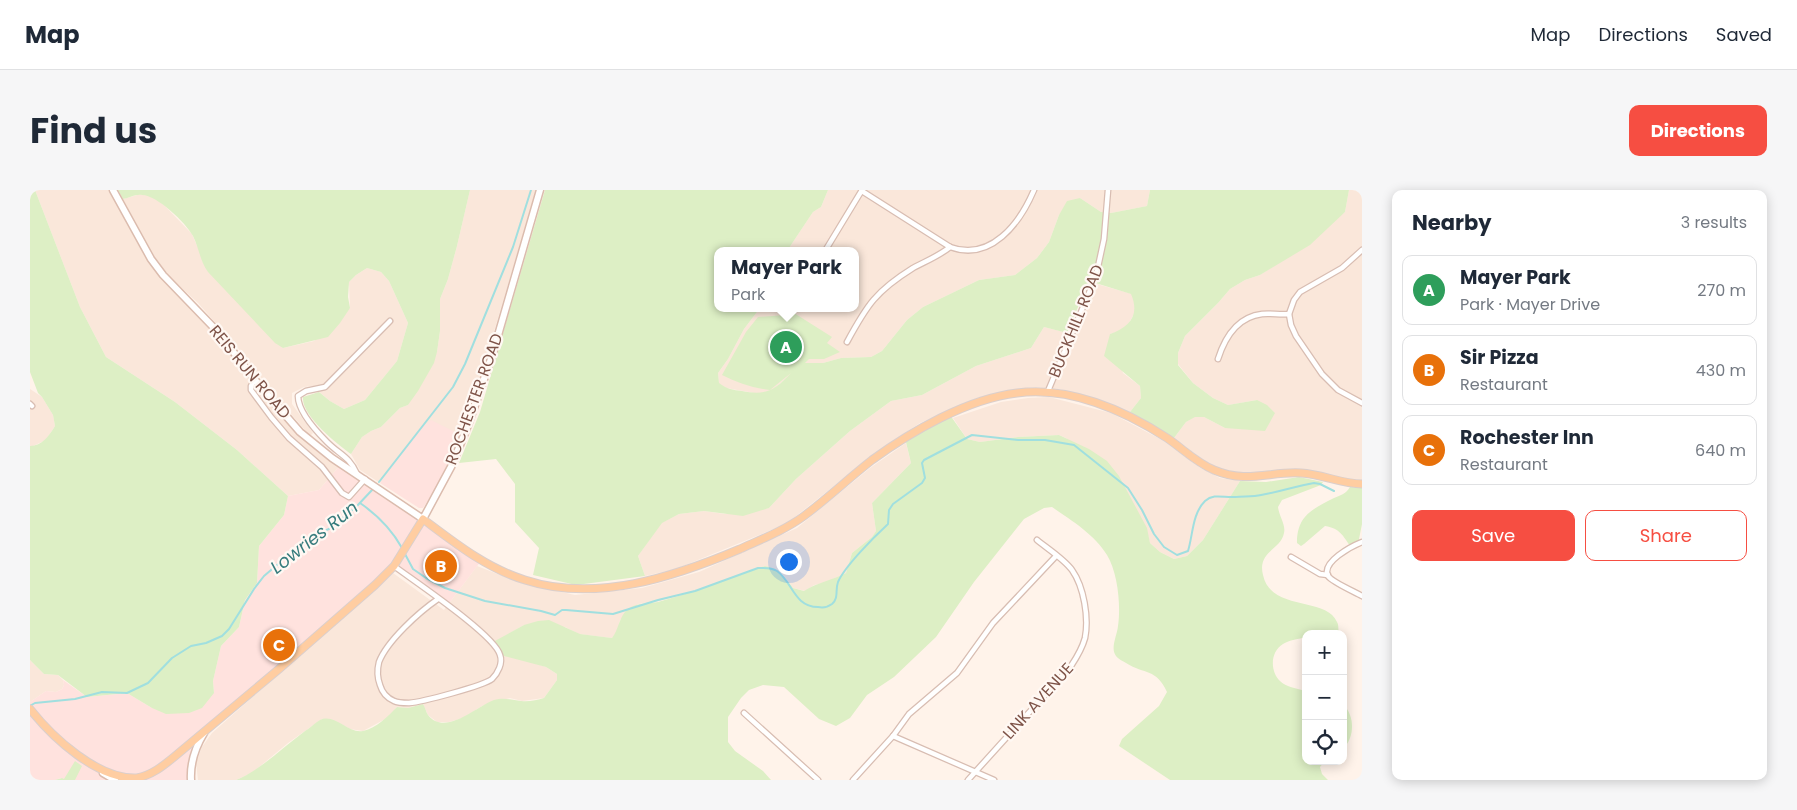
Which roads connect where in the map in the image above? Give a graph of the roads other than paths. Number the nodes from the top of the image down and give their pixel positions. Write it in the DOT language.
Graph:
graph roads {
  1 [pos="113,190"];
  2 [pos="540,190"];
  3 [pos="1034,190"];
  4 [pos="1108,190"];
  5 [pos="862,191"];
  6 [pos="950,246"];
  7 [pos="827,247"];
  8 [pos="1362,250"];
  9 [pos="1289,314"];
  10 [pos="390,321"];
  11 [pos="847,342"];
  12 [pos="1218,359"];
  13 [pos="255,380"];
  14 [pos="1048,391"];
  15 [pos="1362,403"];
  16 [pos="357,474"];
  17 [pos="365,479"];
  18 [pos="1362,484"];
  19 [pos="423,519"];
  20 [pos="1036,540"];
  21 [pos="1362,542"];
  22 [pos="1056,556"];
  23 [pos="1292,557"];
  24 [pos="394,566"];
  25 [pos="1328,575"];
  26 [pos="1362,596"];
  27 [pos="438,599"];
  28 [pos="30,709"];
  29 [pos="744,713"];
  30 [pos="210,726"];
  31 [pos="893,736"];
  32 [pos="99,770"];
  33 [pos="975,772"];
  34 [pos="115,780"];
  35 [pos="191,780"];
  36 [pos="818,780"];
  37 [pos="853,780"];
  38 [pos="968,780"];
  39 [pos="994,780"];
  1 -- 13 [label="street, REIS RUN ROAD"];
  2 -- 19 [label="street, ROCHESTER ROAD"];
  3 -- 6 [label="street"];
  4 -- 14 [label="street, BUCKHILL ROAD"];
  5 -- 6 [label="street"];
  5 -- 7 [label="street"];
  6 -- 11 [label="street"];
  8 -- 9 [label="street"];
  9 -- 12 [label="street"];
  9 -- 15 [label="street"];
  10 -- 16 [label="street"];
  13 -- 16 [label="street, REIS RUN ROAD"];
  13 -- 17 [label="street"];
  14 -- 18 [label="main road"];
  14 -- 19 [label="main road"];
  16 -- 17 [label="street, REIS RUN ROAD"];
  17 -- 19 [label="street, REIS RUN ROAD"];
  19 -- 24 [label="main road, ROCHESTER ROAD"];
  20 -- 22 [label="street, LINK AVENUE"];
  21 -- 25 [label="street"];
  22 -- 31 [label="street"];
  22 -- 33 [label="street, LINK AVENUE"];
  23 -- 25 [label="street"];
  24 -- 27 [label="street"];
  24 -- 30 [label="main road, ROCHESTER ROAD"];
  25 -- 26 [label="street"];
  27 -- 27 [label="street"];
  28 -- 32 [label="main road"];
  29 -- 36 [label="street"];
  30 -- 32 [label="main road"];
  30 -- 35 [label="street, ROCHESTER ROAD"];
  31 -- 33 [label="street"];
  31 -- 37 [label="street"];
  32 -- 34 [label="street"];
  33 -- 38 [label="street, LINK AVENUE"];
  33 -- 39 [label="street"];
}
